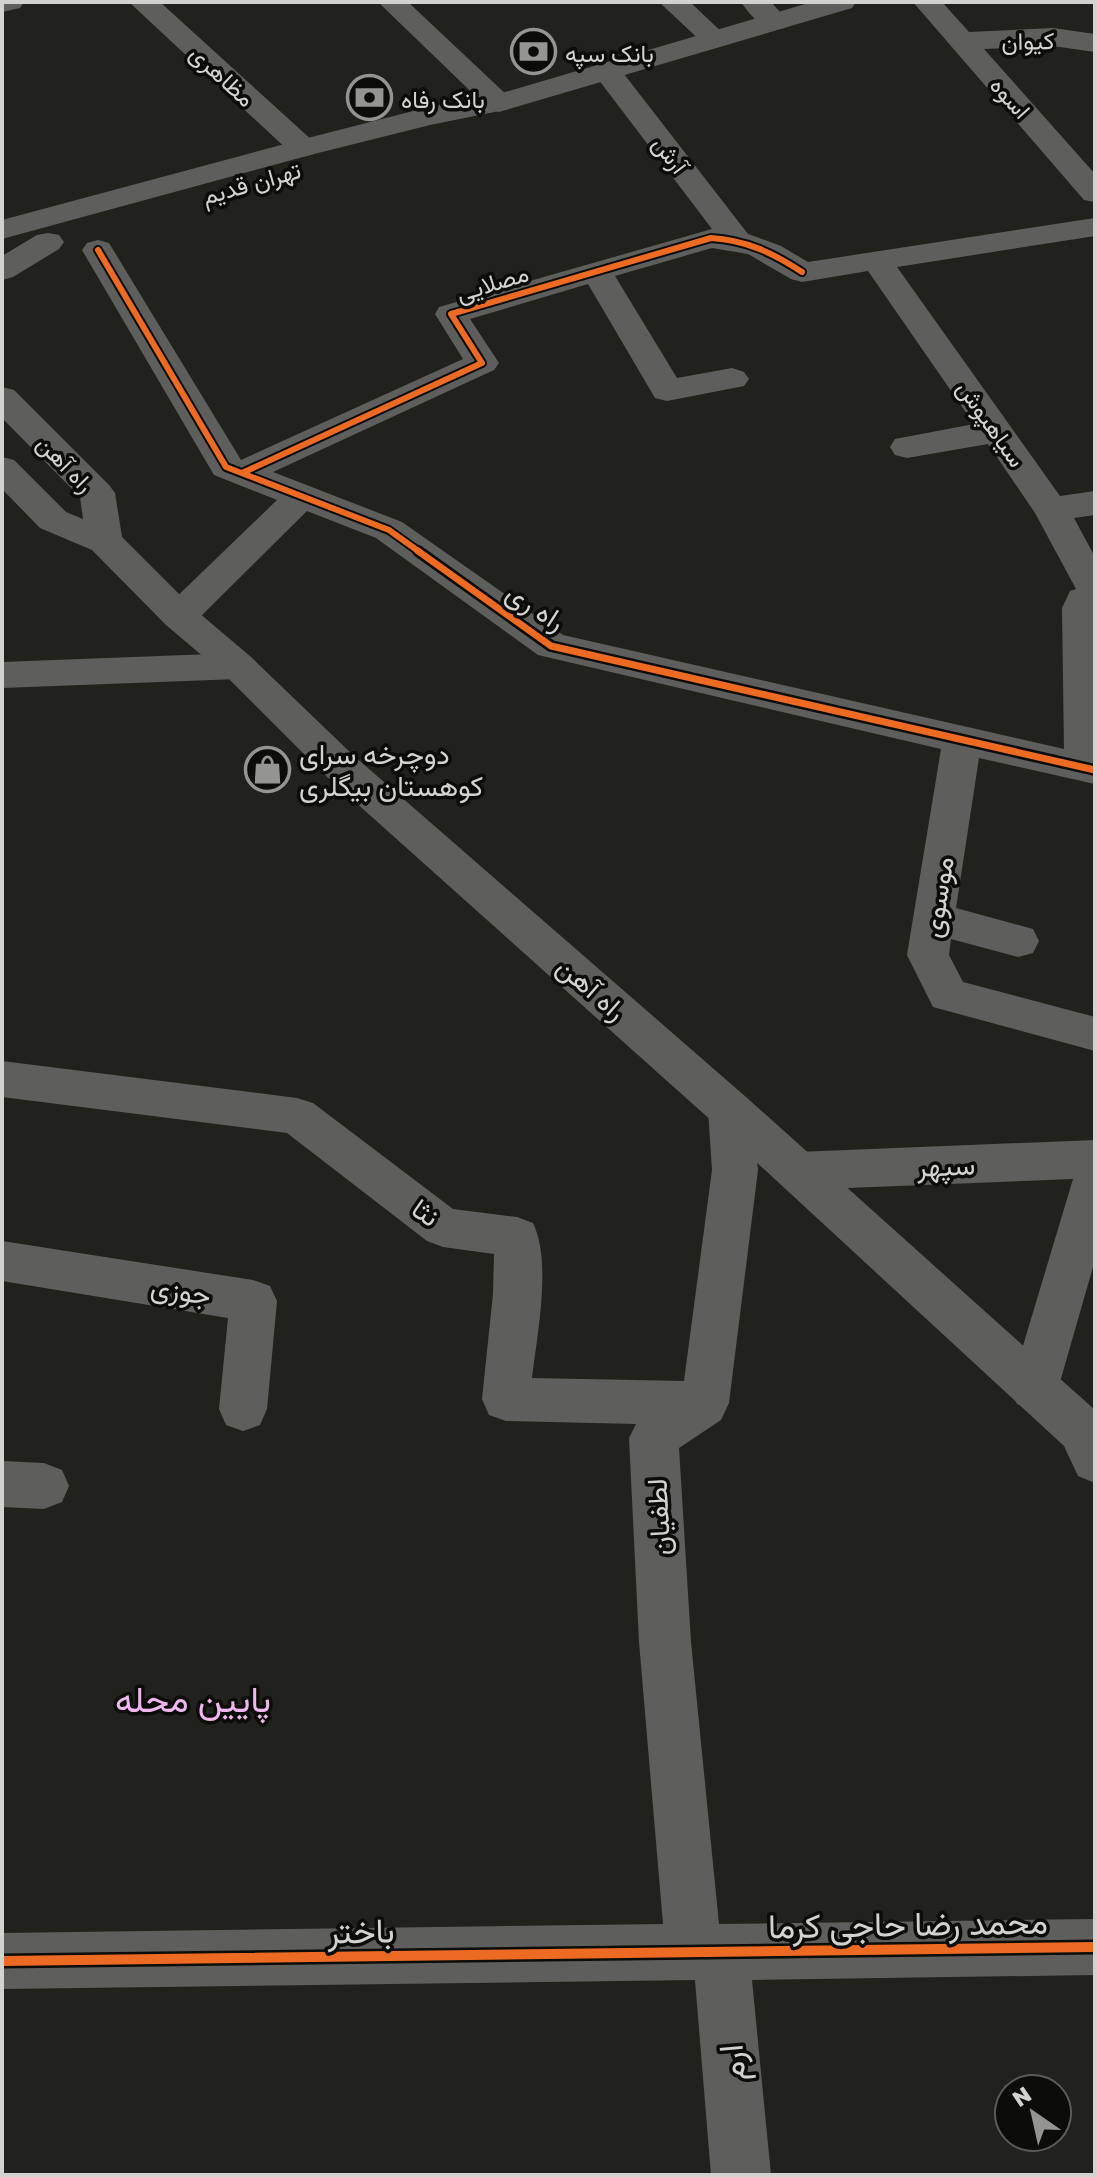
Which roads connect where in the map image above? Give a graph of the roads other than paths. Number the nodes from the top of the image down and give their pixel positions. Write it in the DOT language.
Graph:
graph roads {
  1 [pos="10,2"];
  2 [pos="143,2"];
  3 [pos="392,2"];
  4 [pos="673,2"];
  5 [pos="842,2"];
  6 [pos="927,2"];
  7 [pos="2,4"];
  8 [pos="765,12"];
  9 [pos="715,39"];
  10 [pos="961,41"];
  11 [pos="1095,43"];
  12 [pos="607,71"];
  13 [pos="499,103"];
  14 [pos="303,148"];
  15 [pos="1095,193"];
  16 [pos="1095,227"];
  17 [pos="2,236"];
  18 [pos="735,238"];
  19 [pos="48,242"];
  20 [pos="98,250"];
  21 [pos="877,261"];
  22 [pos="2,270"];
  23 [pos="597,272"];
  24 [pos="732,379"];
  25 [pos="2,398"];
  26 [pos="998,431"];
  27 [pos="907,447"];
  28 [pos="2,468"];
  29 [pos="242,473"];
  30 [pos="302,496"];
  31 [pos="1095,503"];
  32 [pos="1051,509"];
  33 [pos="105,541"];
  34 [pos="1095,593"];
  35 [pos="179,616"];
  36 [pos="238,666"];
  37 [pos="2,675"];
  38 [pos="962,740"];
  39 [pos="1089,768"];
  40 [pos="934,918"];
  41 [pos="1018,941"];
  42 [pos="1095,1034"];
  43 [pos="2,1079"];
  44 [pos="730,1110"];
  45 [pos="1095,1159"];
  46 [pos="797,1171"];
  47 [pos="1095,1181"];
  48 [pos="2,1261"];
  49 [pos="1034,1389"];
  50 [pos="704,1404"];
  51 [pos="243,1409"];
  52 [pos="1091,1441"];
  53 [pos="1095,1947"];
  54 [pos="708,1952"];
  55 [pos="2,1961"];
  56 [pos="741,2175"];
  1 -- 7 [label="street"];
  2 -- 14 [label="street, مظاهری"];
  3 -- 13 [label="street"];
  4 -- 9 [label="street"];
  5 -- 8 [label="street, تهران قدیم"];
  6 -- 10 [label="street, اسوه"];
  8 -- 9 [label="street, تهران قدیم"];
  9 -- 12 [label="street, تهران قدیم"];
  10 -- 11 [label="street, کیوان"];
  10 -- 15 [label="street, اسوه"];
  12 -- 13 [label="street, تهران قدیم"];
  12 -- 18 [label="street, آرش"];
  13 -- 14 [label="street, تهران قدیم"];
  13 -- 19 [label="street, تهران قدیم"];
  14 -- 17 [label="street, تهران قدیم"];
  16 -- 21 [label="street, مصلایی"];
  17 -- 19 [label="street, تهران قدیم"];
  18 -- 21 [label="street, مصلایی"];
  18 -- 23 [label="street, مصلایی"];
  19 -- 22 [label="street"];
  20 -- 29 [label="street, راه ری"];
  21 -- 26 [label="street, سیاهپوش"];
  23 -- 24 [label="street"];
  23 -- 29 [label="street, مصلایی"];
  25 -- 33 [label="street, راه آهن"];
  26 -- 27 [label="street"];
  26 -- 32 [label="street, سیاهپوش"];
  28 -- 33 [label="street, راه آهن"];
  29 -- 30 [label="street, راه ری"];
  30 -- 35 [label="street"];
  30 -- 38 [label="street, راه ری"];
  31 -- 32 [label="street"];
  32 -- 34 [label="street, سیاهپوش"];
  33 -- 35 [label="street, راه آهن"];
  34 -- 39 [label="street, سیاهپوش"];
  35 -- 36 [label="street, راه آهن"];
  36 -- 37 [label="street"];
  36 -- 44 [label="street, راه آهن"];
  38 -- 39 [label="street, راه ری"];
  38 -- 40 [label="street, موسوی"];
  40 -- 41 [label="street"];
  40 -- 42 [label="street, موسوی"];
  43 -- 50 [label="street, نثا"];
  44 -- 46 [label="street, راه آهن"];
  44 -- 50 [label="street"];
  45 -- 46 [label="street, سپهر"];
  46 -- 49 [label="street, راه آهن"];
  47 -- 49 [label="street"];
  48 -- 51 [label="street, جوزی"];
  49 -- 52 [label="street, راه آهن"];
  50 -- 54 [label="street, لطفیان"];
  53 -- 54 [label="street, محمد رضا حاجی کرما"];
  54 -- 55 [label="street, باختر"];
  54 -- 56 [label="street, ارم"];
}
